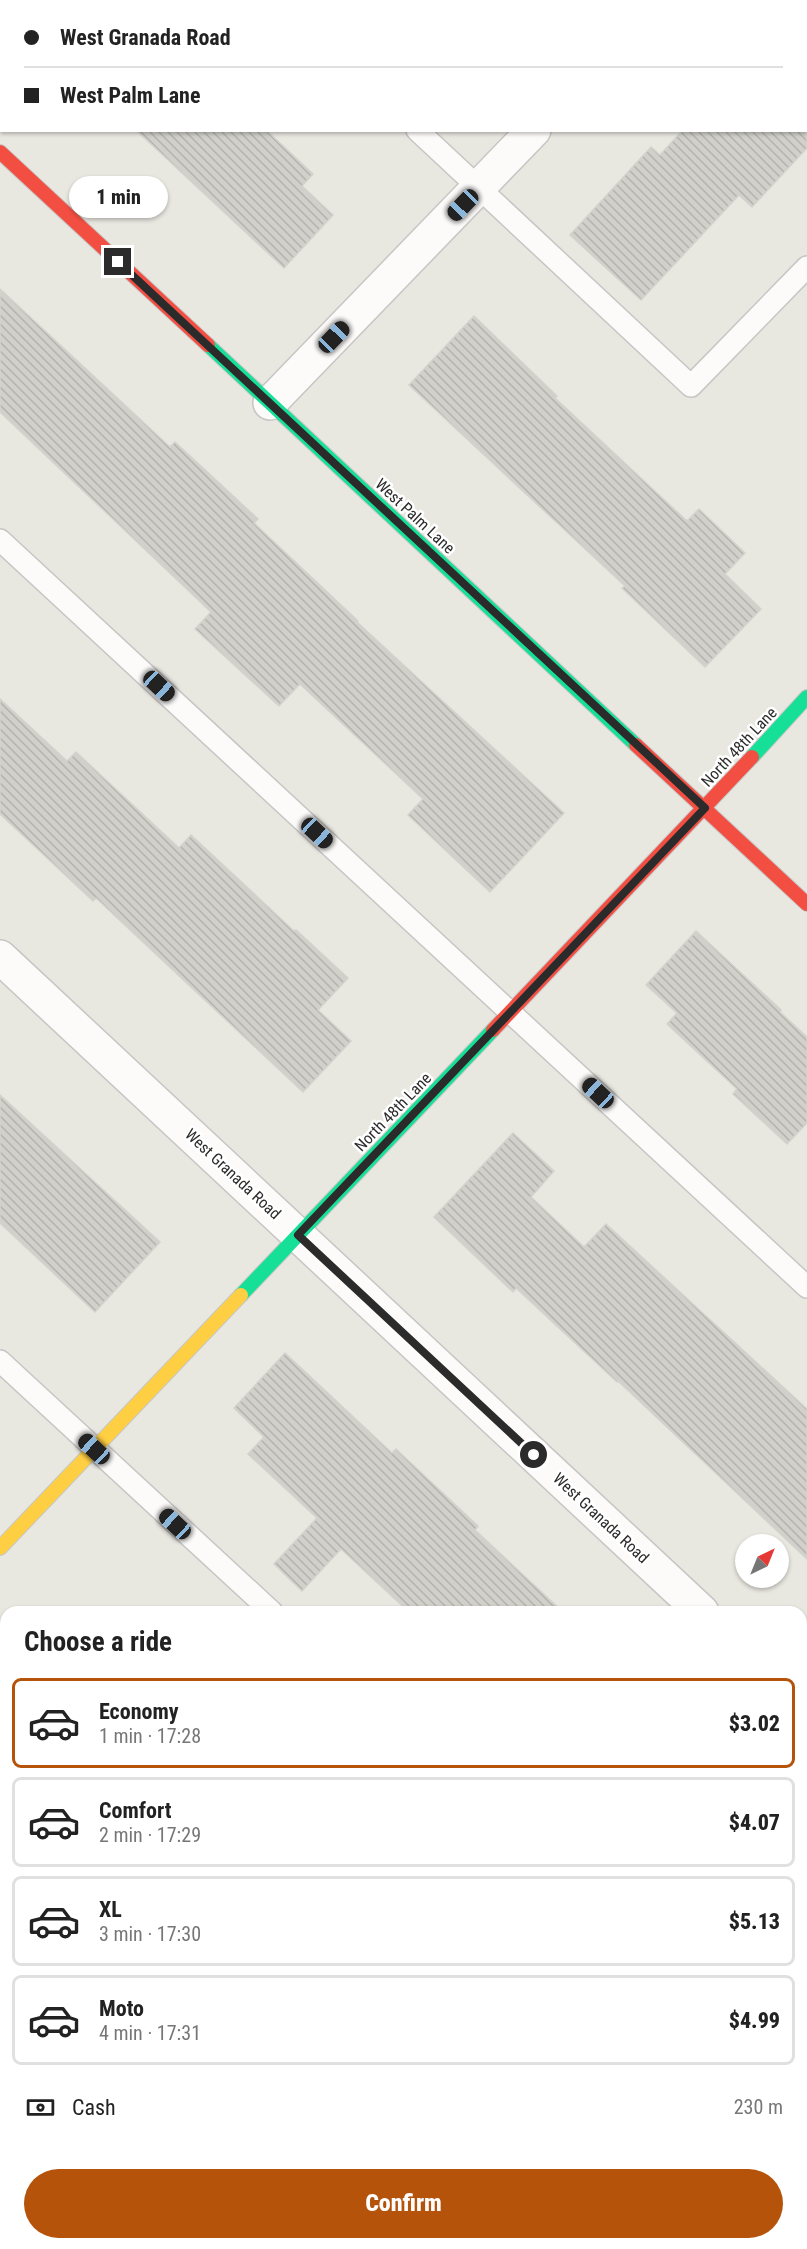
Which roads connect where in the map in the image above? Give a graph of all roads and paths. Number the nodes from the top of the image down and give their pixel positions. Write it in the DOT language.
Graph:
graph roads {
  1 [pos="419,132"];
  2 [pos="532,132"];
  3 [pos="0,152"];
  4 [pos="479,188"];
  5 [pos="807,267"];
  6 [pos="270,404"];
  7 [pos="0,540"];
  8 [pos="807,697"];
  9 [pos="705,808"];
  10 [pos="807,904"];
  11 [pos="0,957"];
  12 [pos="511,1011"];
  13 [pos="298,1235"];
  14 [pos="807,1287"];
  15 [pos="0,1361"];
  16 [pos="94,1449"];
  17 [pos="0,1548"];
  18 [pos="265,1606"];
  19 [pos="696,1606"];
  1 -- 4 [label="lane"];
  2 -- 4 [label="street"];
  3 -- 6 [label="street, West Palm Lane"];
  4 -- 5 [label="lane"];
  4 -- 6 [label="street"];
  6 -- 9 [label="street, West Palm Lane"];
  7 -- 12 [label="lane"];
  8 -- 9 [label="street, North 48th Lane"];
  9 -- 10 [label="street, West Palm Lane"];
  9 -- 12 [label="street, North 48th Lane"];
  11 -- 13 [label="street, West Granada Road"];
  12 -- 13 [label="street, North 48th Lane"];
  12 -- 14 [label="lane"];
  13 -- 16 [label="street, North 48th Lane"];
  13 -- 19 [label="street, West Granada Road"];
  15 -- 16 [label="lane"];
  16 -- 17 [label="street, North 48th Lane"];
  16 -- 18 [label="lane"];
}
